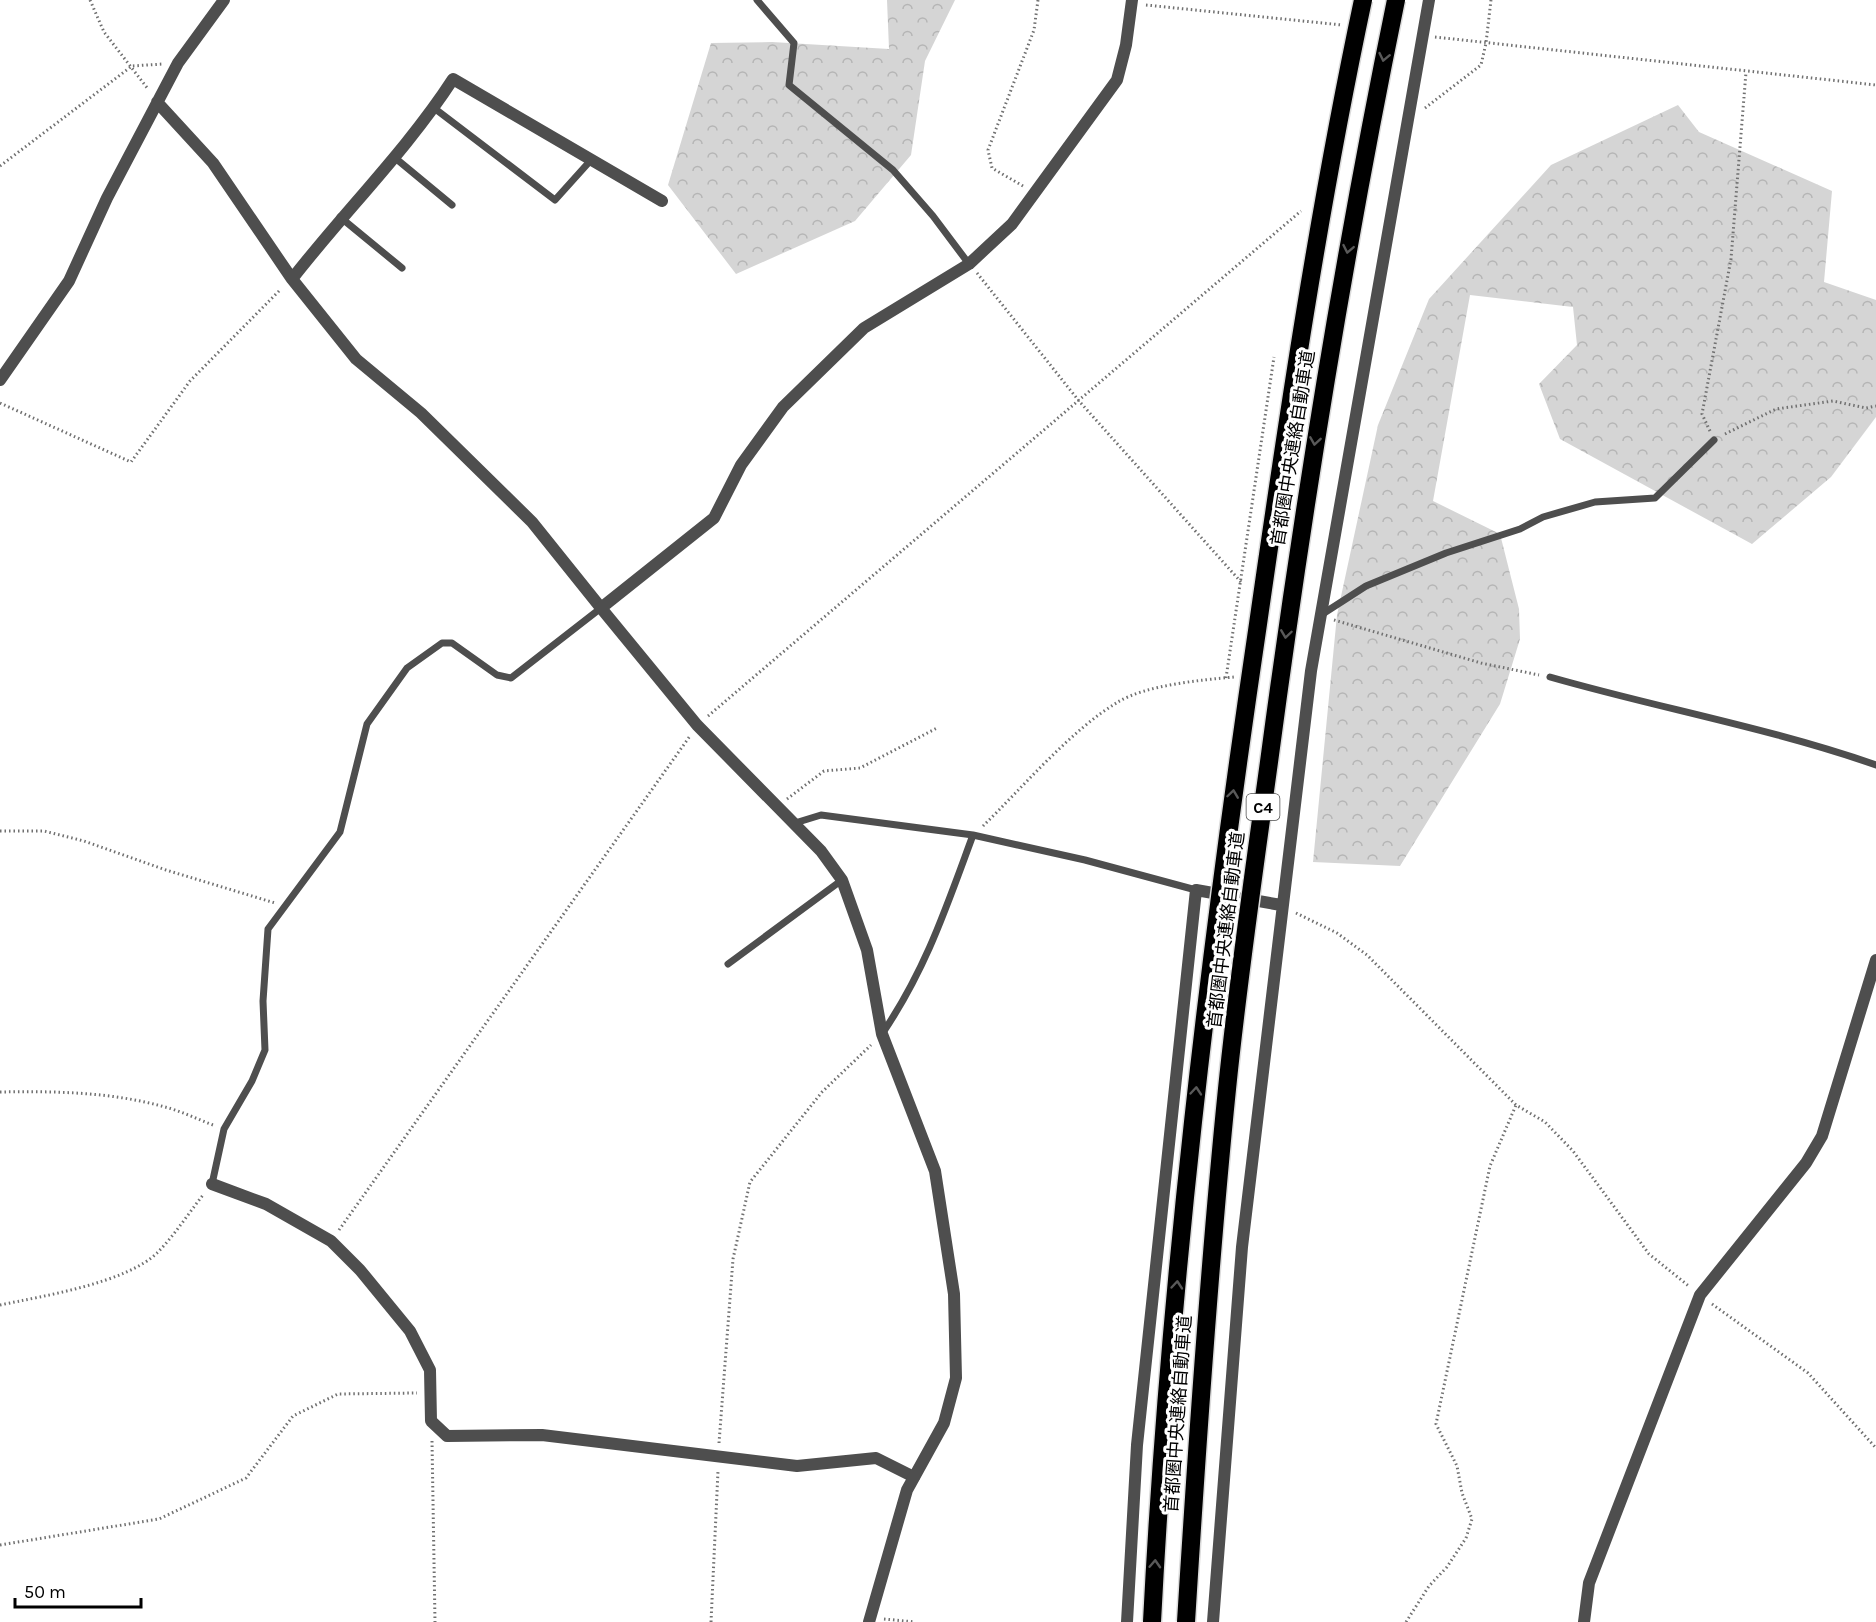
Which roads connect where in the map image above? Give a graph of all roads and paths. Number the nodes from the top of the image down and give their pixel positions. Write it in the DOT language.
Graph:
graph roads {
  1 [pos="90,0"];
  2 [pos="224,0"];
  3 [pos="757,0"];
  4 [pos="1038,0"];
  5 [pos="1363,0"];
  6 [pos="1396,0"];
  7 [pos="1429,0"];
  8 [pos="1491,0"];
  9 [pos="1132,2"];
  10 [pos="1348,26"];
  11 [pos="1422,36"];
  12 [pos="1486,43"];
  13 [pos="178,63"];
  14 [pos="132,66"];
  15 [pos="1746,72"];
  16 [pos="1876,85"];
  17 [pos="158,102"];
  18 [pos="434,108"];
  19 [pos="1408,121"];
  20 [pos="394,157"];
  21 [pos="591,160"];
  22 [pos="0,166"];
  23 [pos="1035,193"];
  24 [pos="662,201"];
  25 [pos="452,205"];
  26 [pos="1301,210"];
  27 [pos="340,217"];
  28 [pos="969,264"];
  29 [pos="402,268"];
  30 [pos="292,279"];
  31 [pos="1274,357"];
  32 [pos="0,380"];
  33 [pos="1079,401"];
  34 [pos="0,404"];
  35 [pos="1876,406"];
  36 [pos="1714,440"];
  37 [pos="1240,582"];
  38 [pos="601,608"];
  39 [pos="1319,616"];
  40 [pos="1237,677"];
  41 [pos="1550,677"];
  42 [pos="1226,678"];
  43 [pos="697,725"];
  44 [pos="937,728"];
  45 [pos="1876,765"];
  46 [pos="776,808"];
  47 [pos="795,823"];
  48 [pos="0,831"];
  49 [pos="973,835"];
  50 [pos="842,880"];
  51 [pos="1196,890"];
  52 [pos="1281,905"];
  53 [pos="285,907"];
  54 [pos="1876,960"];
  55 [pos="728,964"];
  56 [pos="882,1034"];
  57 [pos="0,1092"];
  58 [pos="1516,1105"];
  59 [pos="224,1129"];
  60 [pos="212,1184"];
  61 [pos="331,1241"];
  62 [pos="1700,1295"];
  63 [pos="0,1305"];
  64 [pos="431,1393"];
  65 [pos="431,1421"];
  66 [pos="1876,1448"];
  67 [pos="718,1455"];
  68 [pos="914,1477"];
  69 [pos="0,1545"];
  70 [pos="870,1620"];
  71 [pos="435,1622"];
  72 [pos="711,1622"];
  73 [pos="915,1622"];
  74 [pos="1127,1622"];
  75 [pos="1152,1622"];
  76 [pos="1186,1622"];
  77 [pos="1213,1622"];
  78 [pos="1406,1622"];
  79 [pos="1584,1622"];
  1 -- 14 [label="path"];
  2 -- 13 [label="street"];
  3 -- 28 [label="lane"];
  4 -- 23 [label="path"];
  75 -- 5 [label="highway, 首都圏中央連絡自動車道 / C4, one-way, bridge"];
  6 -- 76 [label="highway, 首都圏中央連絡自動車道 / C4, one-way, bridge"];
  7 -- 11 [label="street"];
  8 -- 12 [label="path"];
  9 -- 10 [label="path"];
  9 -- 23 [label="street"];
  11 -- 12 [label="path"];
  11 -- 19 [label="street"];
  12 -- 15 [label="path"];
  12 -- 19 [label="path"];
  13 -- 14 [label="path"];
  13 -- 17 [label="street"];
  14 -- 17 [label="path"];
  14 -- 22 [label="path"];
  15 -- 16 [label="path"];
  15 -- 36 [label="path"];
  17 -- 30 [label="street"];
  17 -- 32 [label="street"];
  18 -- 20 [label="street"];
  18 -- 21 [label="street"];
  18 -- 21 [label="lane"];
  19 -- 39 [label="street"];
  20 -- 25 [label="lane"];
  20 -- 27 [label="street"];
  21 -- 24 [label="street"];
  23 -- 28 [label="street"];
  26 -- 33 [label="path"];
  27 -- 29 [label="lane"];
  27 -- 30 [label="street"];
  28 -- 33 [label="path"];
  28 -- 38 [label="street"];
  30 -- 34 [label="path"];
  30 -- 38 [label="street"];
  31 -- 37 [label="path"];
  33 -- 37 [label="path"];
  33 -- 43 [label="path"];
  35 -- 36 [label="path"];
  36 -- 39 [label="lane"];
  37 -- 42 [label="path"];
  38 -- 43 [label="street"];
  38 -- 53 [label="lane"];
  39 -- 41 [label="path"];
  39 -- 52 [label="street"];
  40 -- 42 [label="path"];
  41 -- 45 [label="lane"];
  42 -- 49 [label="path"];
  43 -- 46 [label="street"];
  43 -- 61 [label="path"];
  44 -- 46 [label="path"];
  46 -- 47 [label="street"];
  47 -- 49 [label="lane"];
  47 -- 50 [label="street"];
  48 -- 53 [label="path"];
  49 -- 51 [label="lane"];
  49 -- 56 [label="lane"];
  50 -- 55 [label="lane"];
  50 -- 56 [label="street"];
  51 -- 52 [label="street"];
  51 -- 74 [label="street"];
  52 -- 58 [label="path"];
  52 -- 77 [label="street"];
  53 -- 59 [label="lane"];
  54 -- 62 [label="street"];
  56 -- 67 [label="path"];
  56 -- 68 [label="street"];
  57 -- 59 [label="path"];
  58 -- 62 [label="path"];
  58 -- 78 [label="path"];
  59 -- 60 [label="lane"];
  60 -- 61 [label="street"];
  60 -- 63 [label="path"];
  61 -- 64 [label="street"];
  62 -- 66 [label="path"];
  62 -- 79 [label="street"];
  64 -- 65 [label="street"];
  64 -- 69 [label="path"];
  65 -- 67 [label="street"];
  65 -- 71 [label="path"];
  67 -- 68 [label="street"];
  67 -- 72 [label="path"];
  68 -- 70 [label="street"];
  70 -- 73 [label="path"];
}
